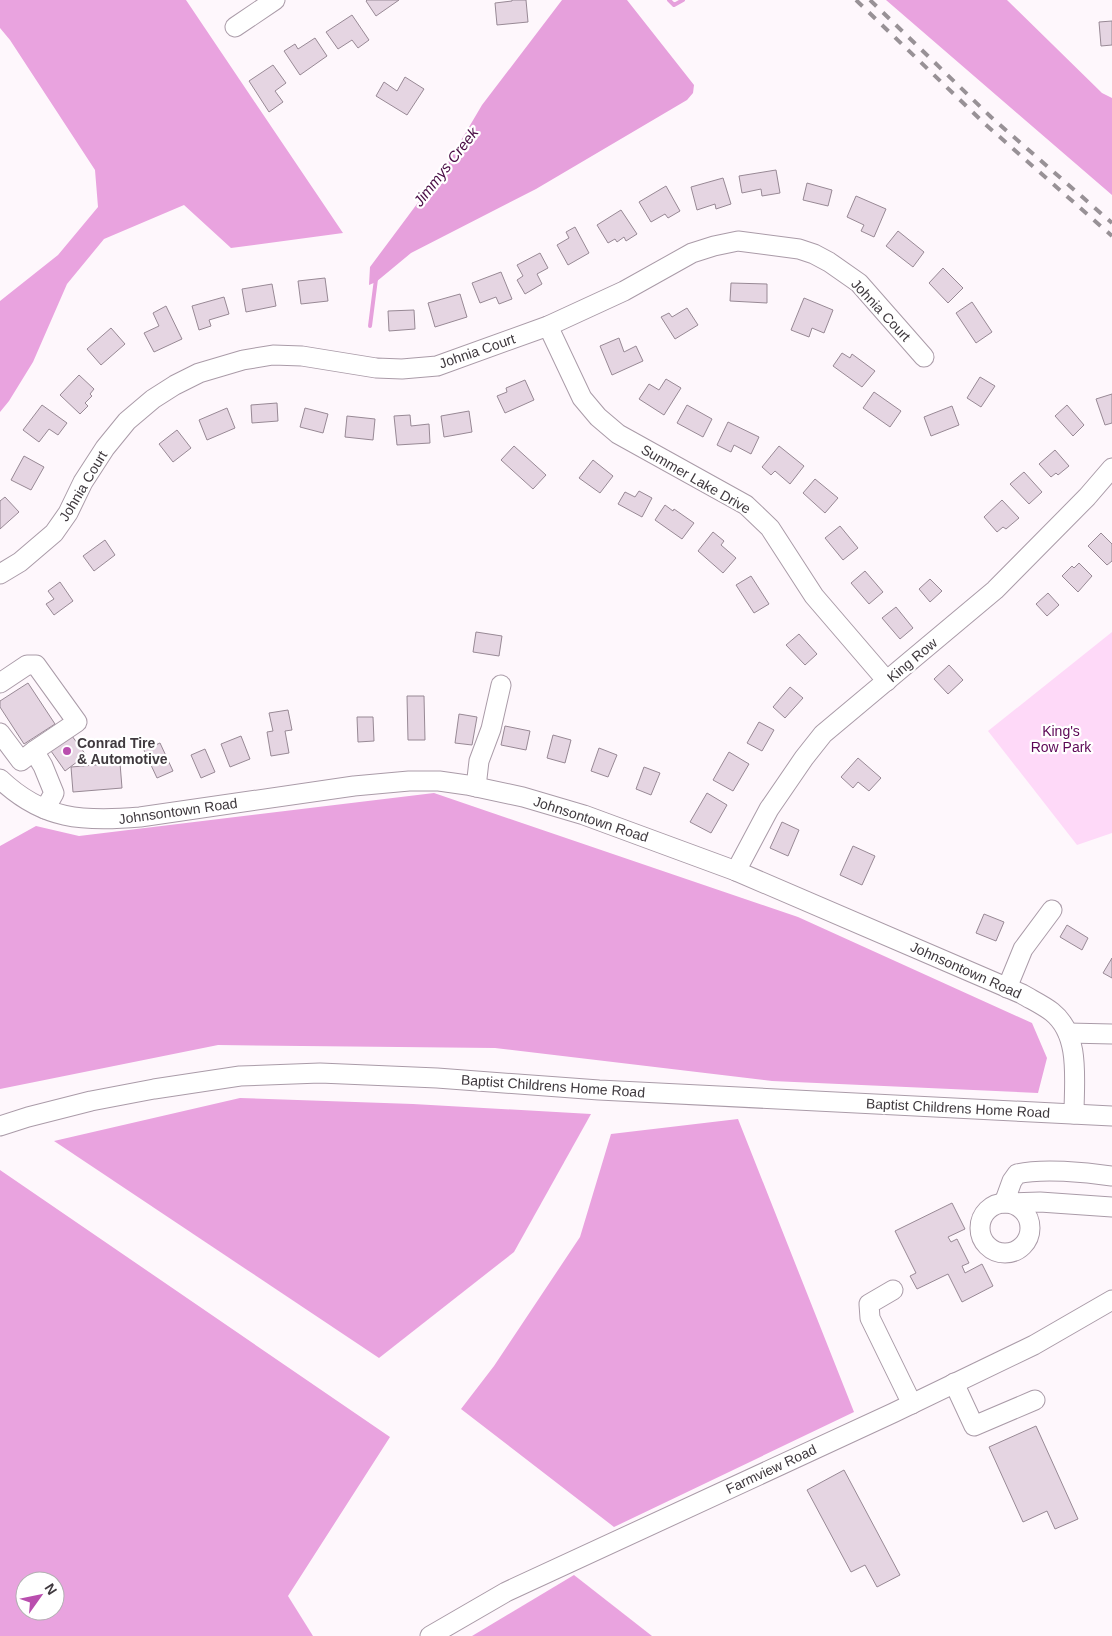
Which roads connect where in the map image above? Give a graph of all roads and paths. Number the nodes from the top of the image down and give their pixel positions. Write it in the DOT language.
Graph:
graph roads {
  1 [pos="275,0"];
  2 [pos="235,27"];
  3 [pos="548,326"];
  4 [pos="924,356"];
  5 [pos="1112,468"];
  6 [pos="0,574"];
  7 [pos="887,681"];
  8 [pos="0,684"];
  9 [pos="501,685"];
  10 [pos="0,733"];
  11 [pos="34,751"];
  12 [pos="0,779"];
  13 [pos="476,787"];
  14 [pos="44,809"];
  15 [pos="736,871"];
  16 [pos="1052,910"];
  17 [pos="1007,988"];
  18 [pos="1068,1032"];
  19 [pos="1112,1034"];
  20 [pos="1074,1114"];
  21 [pos="1112,1116"];
  22 [pos="0,1126"];
  23 [pos="1112,1176"];
  24 [pos="1112,1207"];
  25 [pos="893,1290"];
  26 [pos="1112,1300"];
  27 [pos="954,1384"];
  28 [pos="1036,1400"];
  29 [pos="912,1404"];
  30 [pos="430,1636"];
  1 -- 2 [label="street"];
  3 -- 4 [label="street, Johnia Court"];
  3 -- 6 [label="street, Johnia Court"];
  3 -- 7 [label="street, Summer Lake Drive"];
  5 -- 7 [label="street, King Row"];
  7 -- 15 [label="street, King Row"];
  8 -- 11 [label="street"];
  9 -- 13 [label="street"];
  10 -- 11 [label="street"];
  11 -- 14 [label="street"];
  12 -- 14 [label="street, Johnsontown Road"];
  13 -- 14 [label="street, Johnsontown Road"];
  13 -- 15 [label="street, Johnsontown Road"];
  15 -- 17 [label="street, Johnsontown Road"];
  16 -- 17 [label="street"];
  17 -- 18 [label="street, Johnsontown Road"];
  18 -- 19 [label="street"];
  18 -- 20 [label="street, Johnsontown Road"];
  20 -- 21 [label="street, Baptist Childrens Home Road"];
  20 -- 22 [label="street, Baptist Childrens Home Road"];
  23 -- 24 [label="street"];
  25 -- 29 [label="street"];
  26 -- 27 [label="street, Farmview Road"];
  27 -- 28 [label="street"];
  27 -- 29 [label="street, Farmview Road"];
  29 -- 30 [label="street, Farmview Road"];
}
